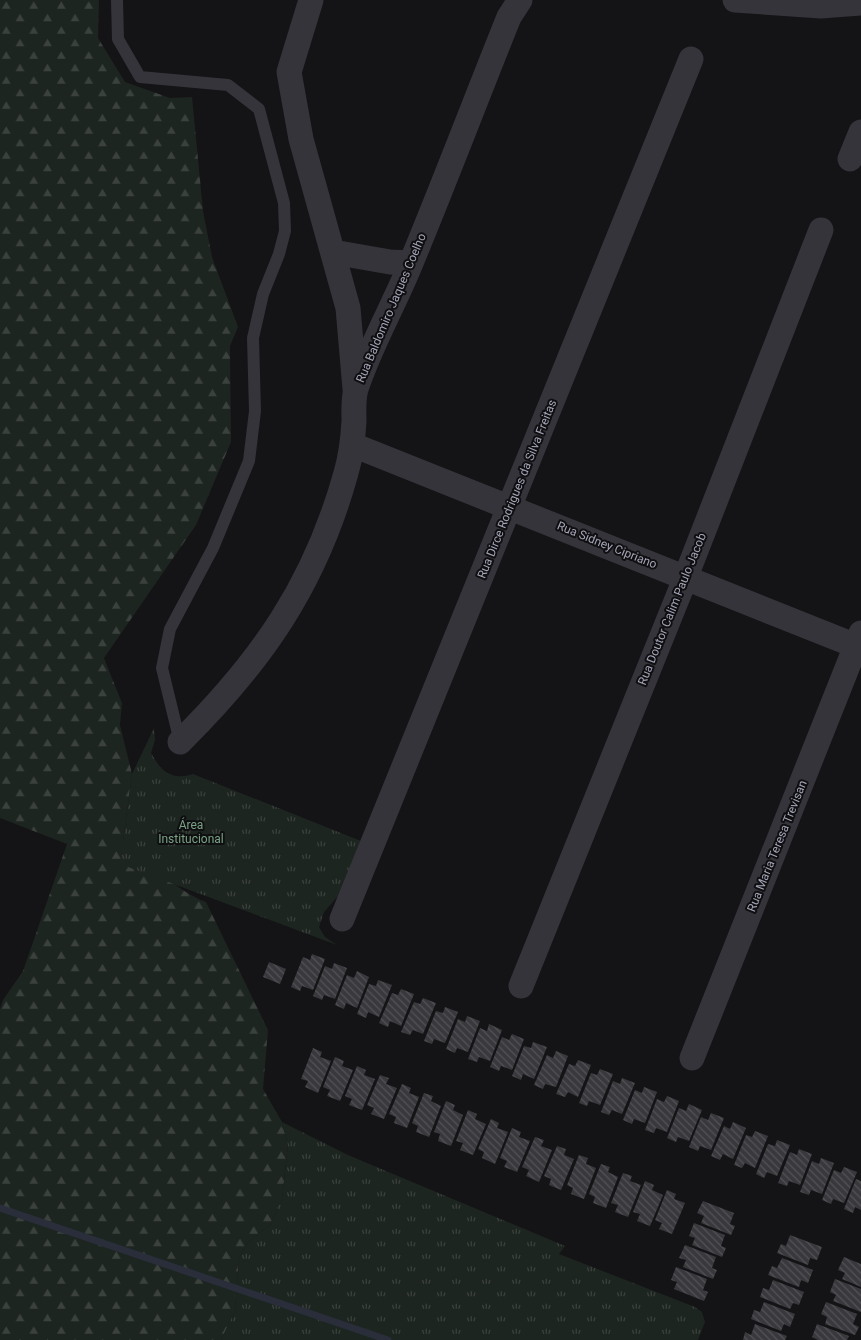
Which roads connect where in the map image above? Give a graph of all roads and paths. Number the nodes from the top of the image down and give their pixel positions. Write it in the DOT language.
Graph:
graph roads {
  1 [pos="117,0"];
  2 [pos="311,0"];
  3 [pos="735,0"];
  4 [pos="861,3"];
  5 [pos="508,6"];
  6 [pos="691,59"];
  7 [pos="861,132"];
  8 [pos="850,158"];
  9 [pos="821,230"];
  10 [pos="333,252"];
  11 [pos="411,262"];
  12 [pos="355,391"];
  13 [pos="353,445"];
  14 [pos="510,506"];
  15 [pos="685,577"];
  16 [pos="859,642"];
  17 [pos="180,742"];
  18 [pos="342,919"];
  19 [pos="521,986"];
  20 [pos="692,1058"];
  1 -- 17 [label="lane"];
  2 -- 10 [label="street"];
  3 -- 4 [label="street"];
  5 -- 11 [label="street, Rua Baldomiro Jaques Coelho"];
  6 -- 14 [label="street, Rua Dirce Rodrigues da Silva Freitas"];
  7 -- 8 [label="street"];
  9 -- 15 [label="street, Rua Doutor Calim Paulo Jacob"];
  10 -- 11 [label="street"];
  10 -- 12 [label="street"];
  11 -- 12 [label="street, Rua Baldomiro Jaques Coelho"];
  12 -- 13 [label="street, Rua Baldomiro Jaques Coelho"];
  13 -- 14 [label="street, Rua Sidney Cipriano"];
  13 -- 17 [label="street, Rua Baldomiro Jaques Coelho"];
  14 -- 15 [label="street, Rua Sidney Cipriano"];
  14 -- 18 [label="street, Rua Dirce Rodrigues da Silva Freitas"];
  15 -- 16 [label="street, Rua Sidney Cipriano"];
  15 -- 19 [label="street, Rua Doutor Calim Paulo Jacob"];
  16 -- 20 [label="street, Rua Maria Teresa Trevisan"];
}
